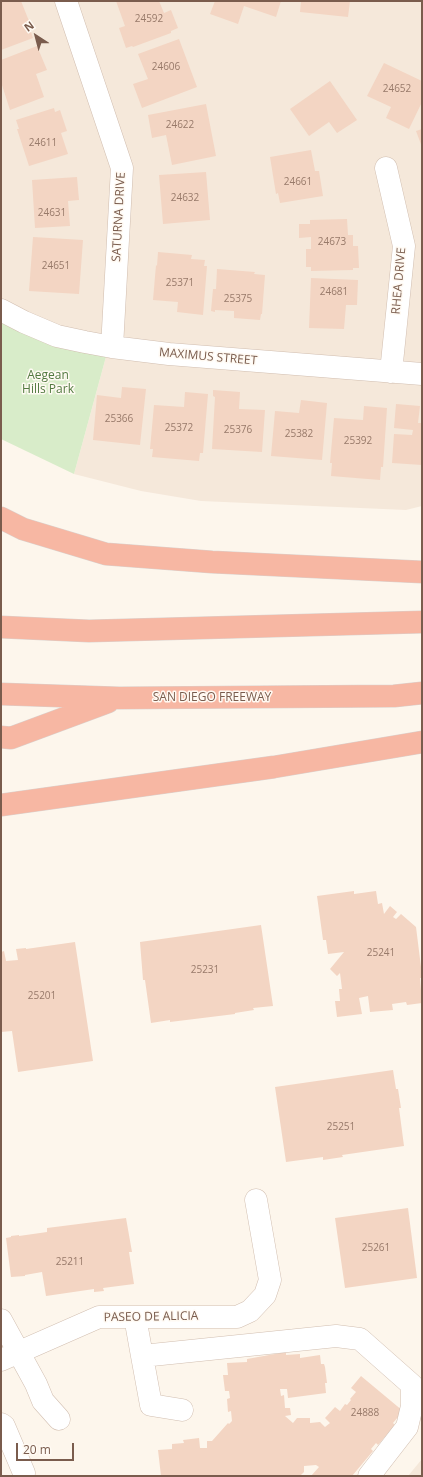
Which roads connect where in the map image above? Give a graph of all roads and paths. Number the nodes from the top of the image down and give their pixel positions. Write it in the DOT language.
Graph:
graph roads {
  1 [pos="66,1"];
  2 [pos="386,168"];
  3 [pos="1,310"];
  4 [pos="112,347"];
  5 [pos="391,372"];
  6 [pos="422,374"];
  7 [pos="1,518"];
  8 [pos="422,572"];
  9 [pos="422,622"];
  10 [pos="1,627"];
  11 [pos="422,693"];
  12 [pos="1,694"];
  13 [pos="119,698"];
  14 [pos="1,737"];
  15 [pos="422,742"];
  16 [pos="1,804"];
  17 [pos="256,1200"];
  18 [pos="134,1317"];
  19 [pos="1,1320"];
  20 [pos="10,1356"];
  21 [pos="142,1356"];
  22 [pos="182,1410"];
  23 [pos="60,1419"];
  24 [pos="1,1424"];
  25 [pos="24,1473"];
  26 [pos="369,1476"];
  1 -- 4 [label="street, SATURNA DRIVE"];
  2 -- 5 [label="street, RHEA DRIVE"];
  3 -- 4 [label="street, MAXIMUS STREET"];
  4 -- 5 [label="street, MAXIMUS STREET"];
  5 -- 6 [label="street, MAXIMUS STREET"];
  7 -- 8 [label="highway"];
  9 -- 10 [label="highway"];
  11 -- 13 [label="highway, SAN DIEGO FREEWAY"];
  12 -- 13 [label="highway, SAN DIEGO FREEWAY"];
  13 -- 14 [label="highway"];
  15 -- 16 [label="highway"];
  17 -- 18 [label="street, PASEO DE ALICIA"];
  18 -- 20 [label="street, PASEO DE ALICIA"];
  18 -- 21 [label="street"];
  19 -- 20 [label="street"];
  20 -- 23 [label="street"];
  21 -- 22 [label="street"];
  21 -- 26 [label="street"];
  24 -- 25 [label="street"];
}
